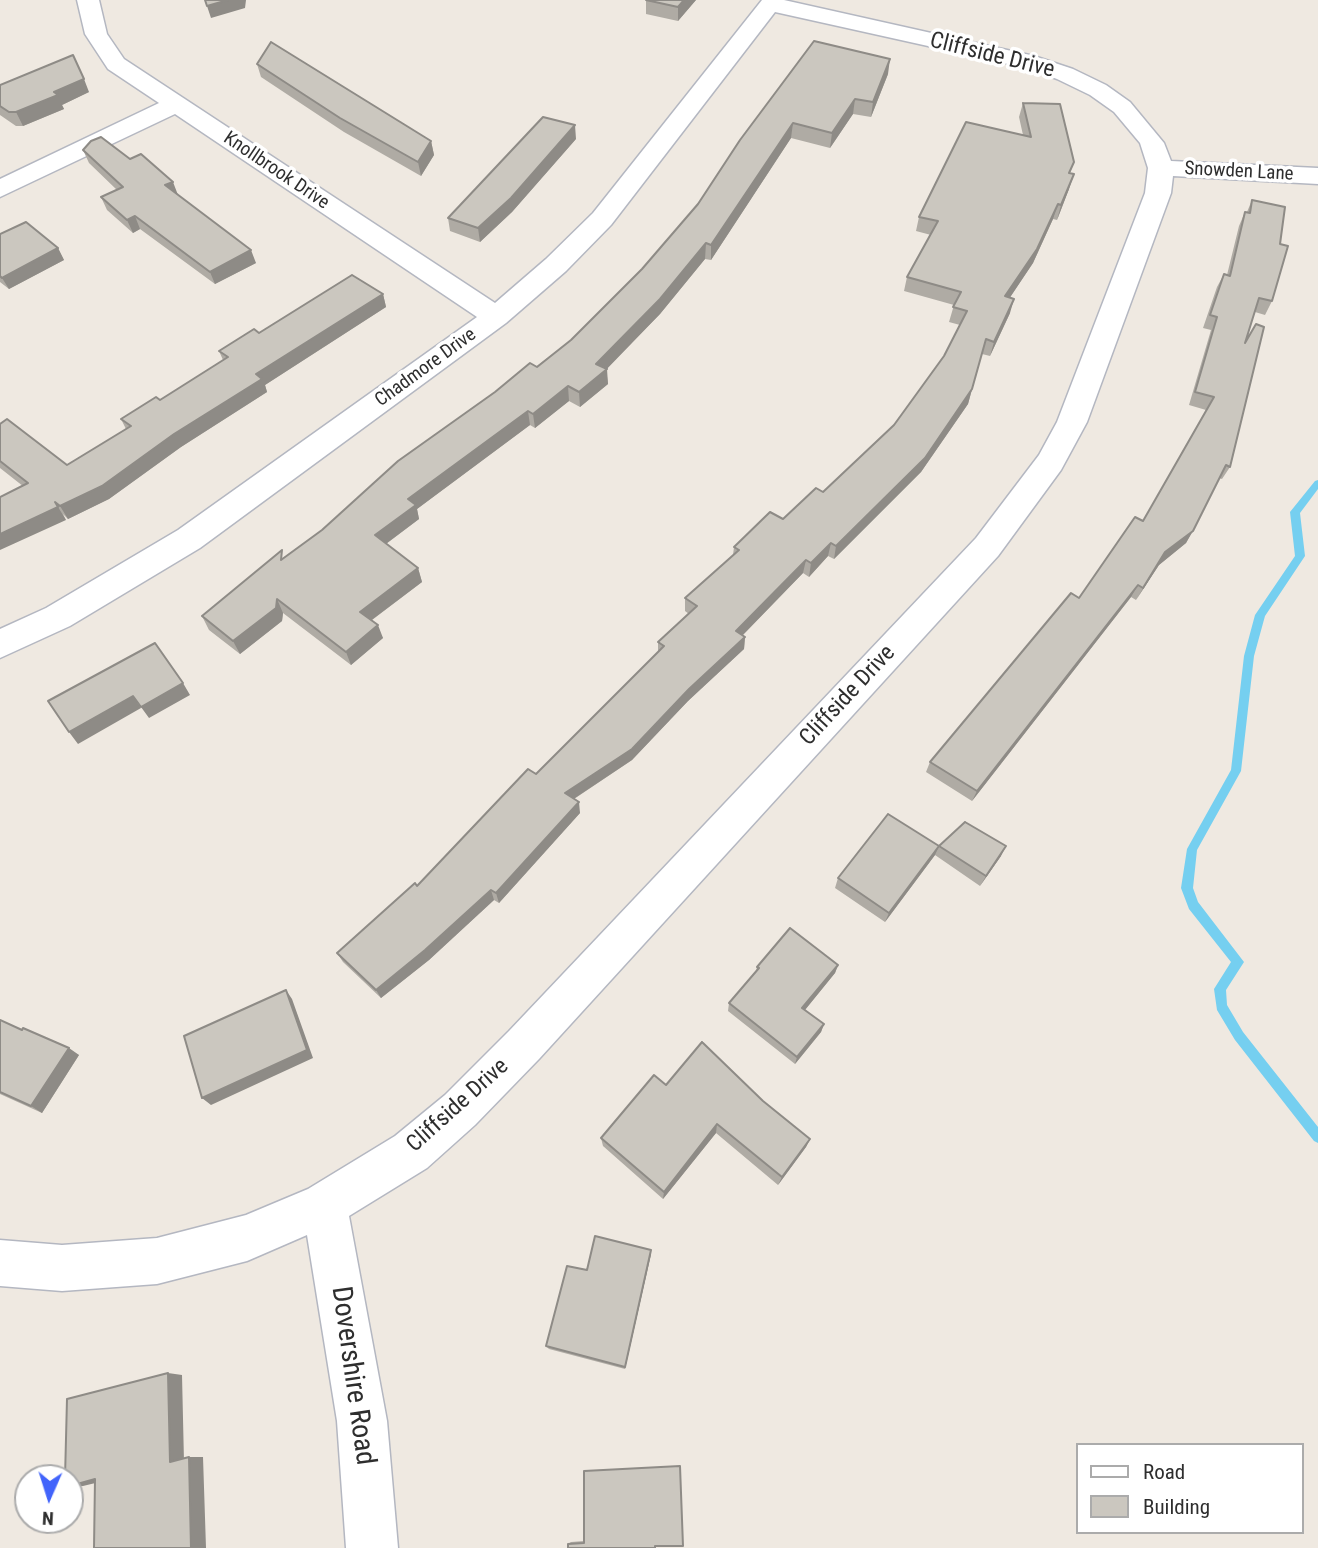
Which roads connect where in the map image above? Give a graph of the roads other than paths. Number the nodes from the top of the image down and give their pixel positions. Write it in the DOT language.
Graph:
graph roads {
  1 [pos="88,0"];
  2 [pos="771,2"];
  3 [pos="175,105"];
  4 [pos="1161,167"];
  5 [pos="1318,176"];
  6 [pos="0,189"];
  7 [pos="496,317"];
  8 [pos="0,644"];
  9 [pos="324,1205"];
  10 [pos="0,1263"];
  11 [pos="372,1548"];
  1 -- 3 [label="street, Knollbrook Drive"];
  2 -- 4 [label="street, Cliffside Drive"];
  2 -- 7 [label="street, Chadmore Drive"];
  3 -- 6 [label="street"];
  3 -- 7 [label="street, Knollbrook Drive"];
  4 -- 5 [label="street, Snowden Lane"];
  4 -- 9 [label="street, Cliffside Drive"];
  7 -- 8 [label="street, Chadmore Drive"];
  9 -- 10 [label="street, Cliffside Drive"];
  9 -- 11 [label="street, Dovershire Road"];
}
